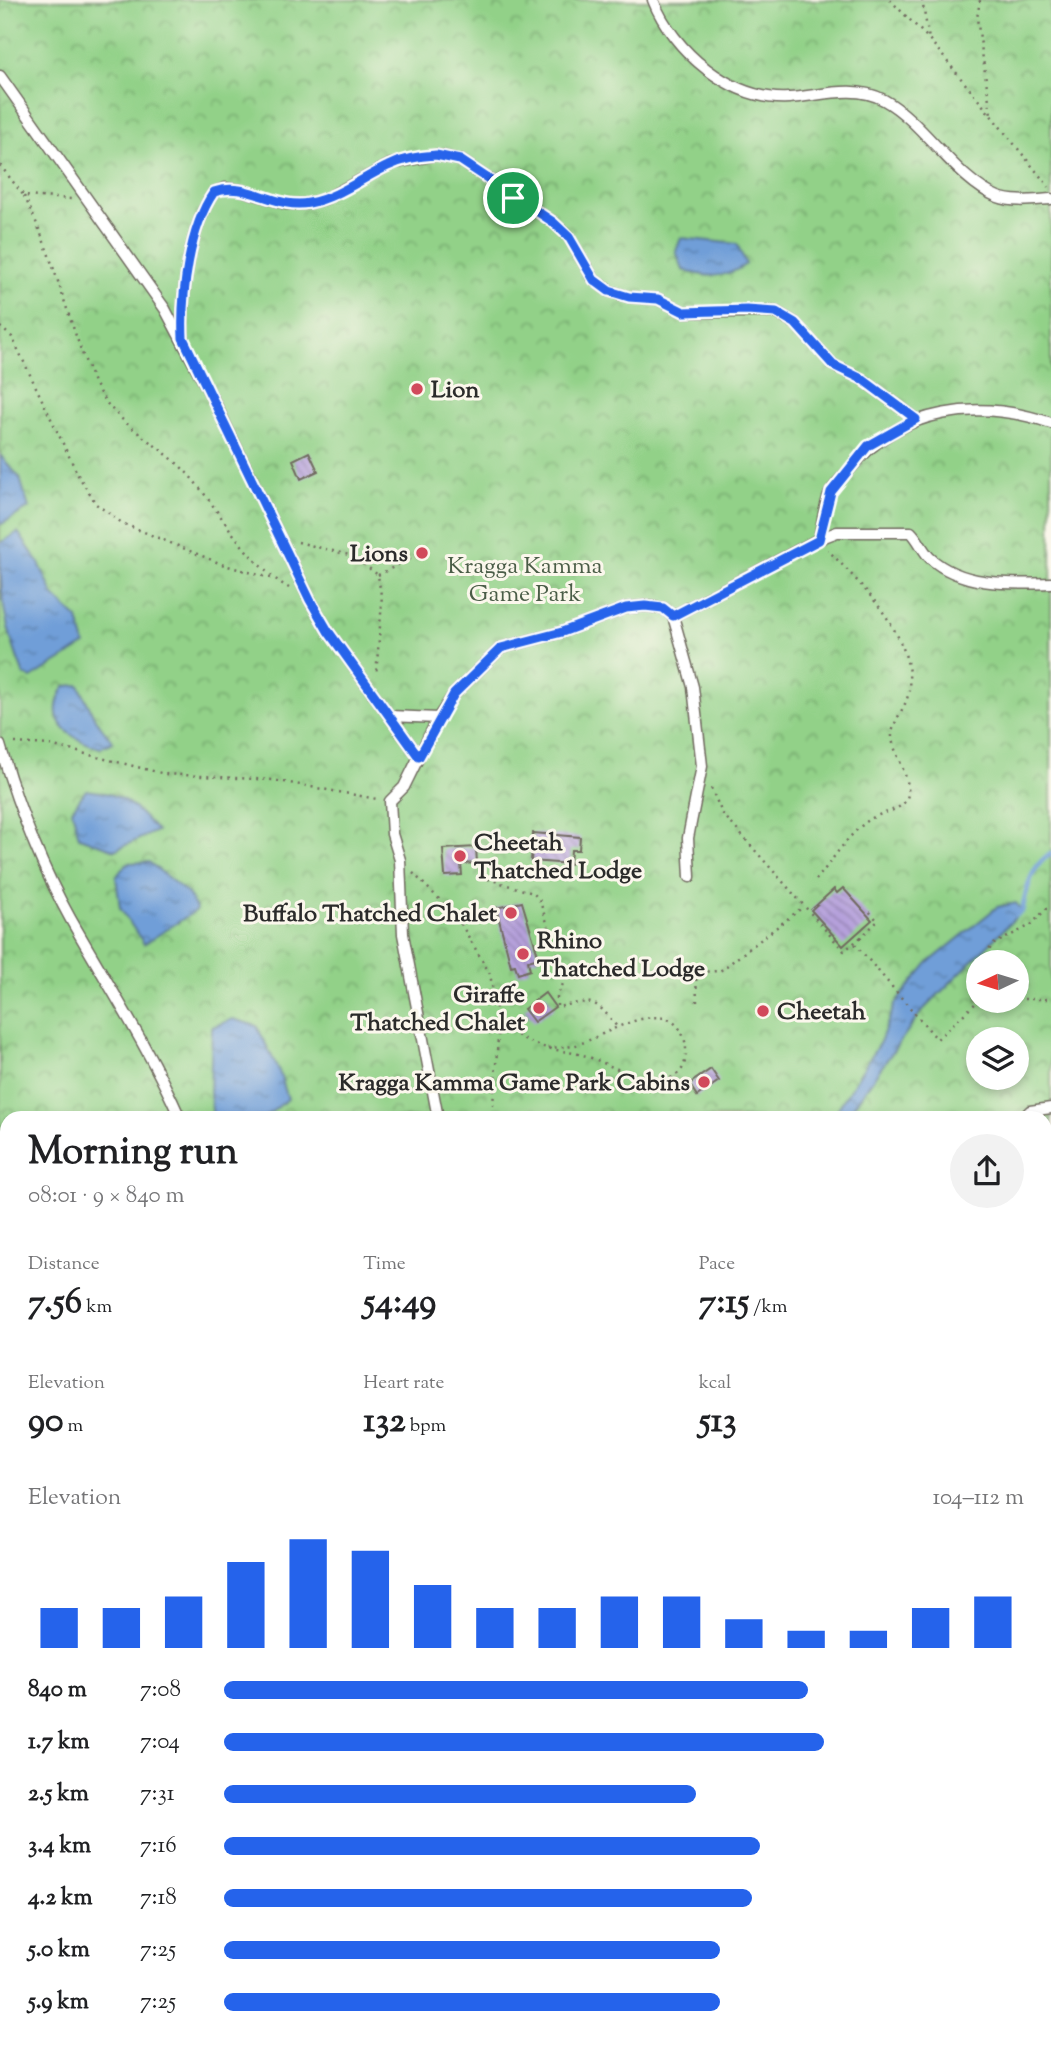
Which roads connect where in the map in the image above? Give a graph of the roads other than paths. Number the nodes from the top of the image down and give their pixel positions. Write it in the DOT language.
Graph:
graph roads {
  1 [pos="653,0"];
  2 [pos="0,76"];
  3 [pos="1051,199"];
  4 [pos="183,338"];
  5 [pos="916,419"];
  6 [pos="1051,424"];
  7 [pos="819,540"];
  8 [pos="1051,583"];
  9 [pos="673,616"];
  10 [pos="390,716"];
  11 [pos="438,718"];
  12 [pos="0,745"];
  13 [pos="419,757"];
  14 [pos="690,877"];
  15 [pos="1051,1108"];
  16 [pos="177,1111"];
  17 [pos="437,1111"];
  18 [pos="1030,1111"];
  1 -- 3 [label="lane"];
  2 -- 4 [label="lane"];
  4 -- 5 [label="lane"];
  4 -- 10 [label="lane"];
  5 -- 6 [label="lane"];
  5 -- 7 [label="lane"];
  7 -- 8 [label="lane"];
  7 -- 9 [label="lane"];
  9 -- 11 [label="lane"];
  9 -- 14 [label="lane"];
  10 -- 11 [label="lane"];
  10 -- 13 [label="lane"];
  11 -- 13 [label="lane"];
  12 -- 16 [label="lane"];
  13 -- 17 [label="lane"];
  15 -- 18 [label="lane"];
}
